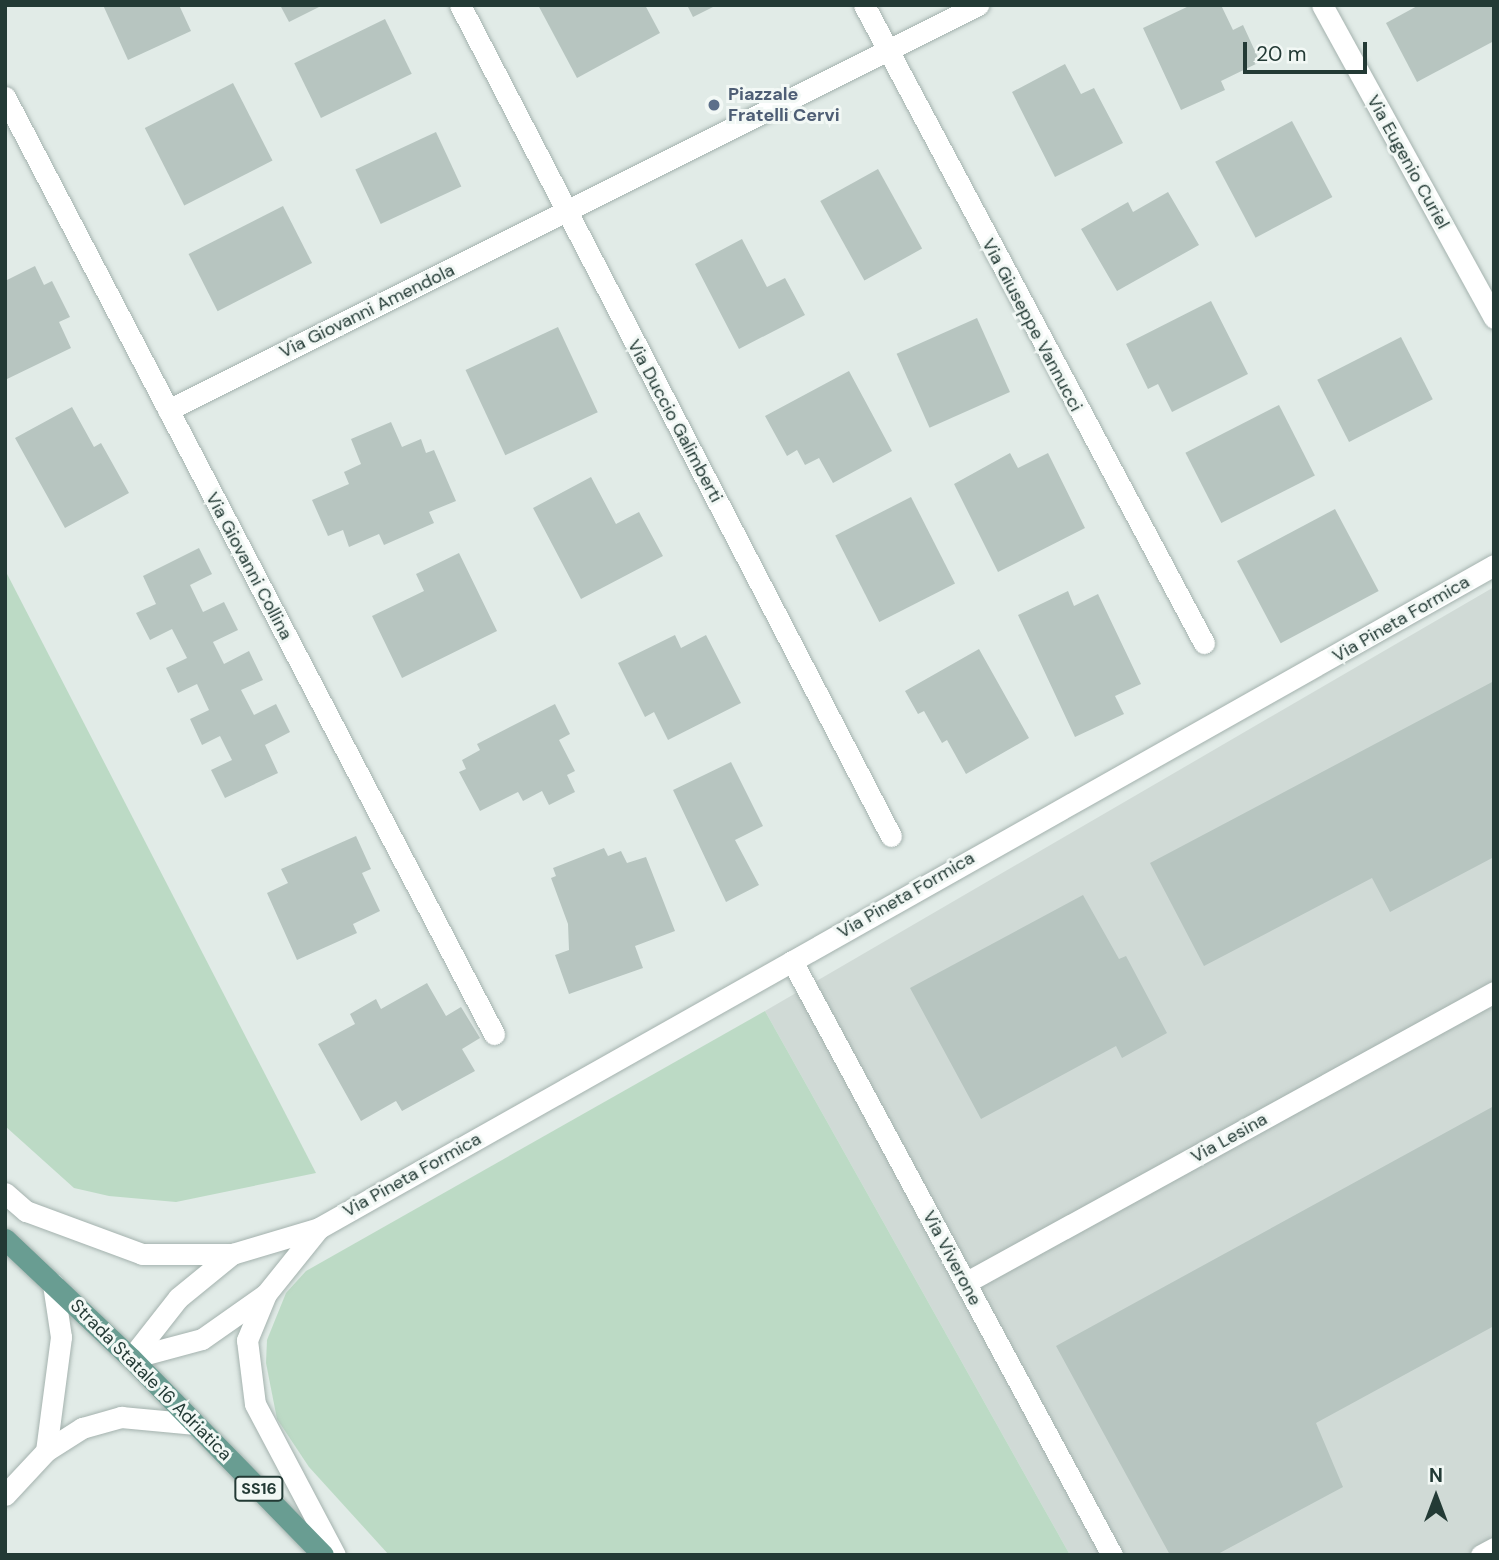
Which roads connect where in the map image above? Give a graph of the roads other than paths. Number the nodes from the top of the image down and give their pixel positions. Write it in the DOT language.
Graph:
graph roads {
  1 [pos="460,5"];
  2 [pos="864,5"];
  3 [pos="978,5"];
  4 [pos="1322,5"];
  5 [pos="885,51"];
  6 [pos="5,97"];
  7 [pos="566,212"];
  8 [pos="1494,318"];
  9 [pos="168,410"];
  10 [pos="1494,565"];
  11 [pos="1203,643"];
  12 [pos="891,836"];
  13 [pos="792,961"];
  14 [pos="1494,992"];
  15 [pos="494,1034"];
  16 [pos="5,1193"];
  17 [pos="319,1228"];
  18 [pos="5,1239"];
  19 [pos="232,1254"];
  20 [pos="965,1283"];
  21 [pos="53,1284"];
  22 [pos="266,1294"];
  23 [pos="131,1357"];
  24 [pos="195,1424"];
  25 [pos="46,1451"];
  26 [pos="5,1495"];
  27 [pos="1494,1548"];
  28 [pos="323,1555"];
  29 [pos="335,1555"];
  30 [pos="1112,1555"];
  31 [pos="1481,1555"];
  1 -- 7 [label="street, Via Duccio Galimberti"];
  2 -- 5 [label="street, Via Giuseppe Vannucci"];
  3 -- 5 [label="street"];
  4 -- 8 [label="street, Via Eugenio Curiel"];
  5 -- 7 [label="street"];
  5 -- 11 [label="street, Via Giuseppe Vannucci"];
  6 -- 9 [label="street, Via Giovanni Collina"];
  7 -- 9 [label="street, Via Giovanni Amendola"];
  7 -- 12 [label="street, Via Duccio Galimberti"];
  9 -- 15 [label="street, Via Giovanni Collina"];
  10 -- 13 [label="street, Via Pineta Formica"];
  13 -- 17 [label="street, Via Pineta Formica"];
  13 -- 20 [label="street, Via Viverone"];
  14 -- 20 [label="street, Via Lesina"];
  16 -- 19 [label="street, Via Pineta Formica"];
  17 -- 19 [label="street, Via Pineta Formica"];
  17 -- 22 [label="street, Via Pineta Formica"];
  18 -- 21 [label="main road, Strada Statale 16 Adriatica / SS16"];
  19 -- 23 [label="street, Via Pineta Formica"];
  20 -- 30 [label="street, Via Viverone"];
  21 -- 23 [label="main road, Strada Statale 16 Adriatica / SS16"];
  21 -- 25 [label="street"];
  22 -- 23 [label="street, Via Pineta Formica"];
  22 -- 29 [label="street, Via Pineta Formica"];
  23 -- 24 [label="main road, Strada Statale 16 Adriatica / SS16"];
  24 -- 25 [label="street"];
  24 -- 28 [label="main road, Strada Statale 16 Adriatica / SS16"];
  25 -- 26 [label="street"];
  27 -- 31 [label="street"];
}
